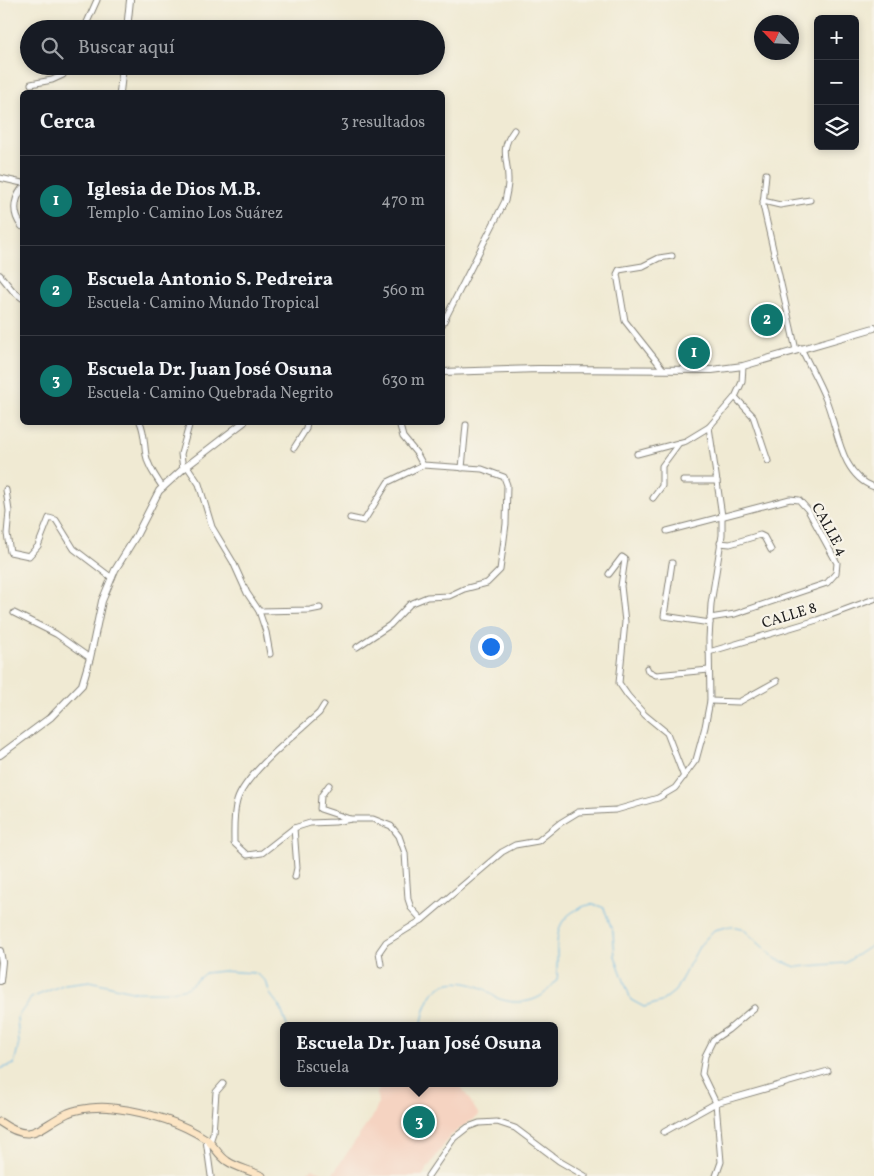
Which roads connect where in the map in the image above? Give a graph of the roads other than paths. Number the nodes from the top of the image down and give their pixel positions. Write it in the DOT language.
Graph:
graph roads {
  1 [pos="97,0"];
  2 [pos="130,0"];
  3 [pos="88,20"];
  4 [pos="128,20"];
  5 [pos="63,75"];
  6 [pos="122,75"];
  7 [pos="31,84"];
  8 [pos="120,90"];
  9 [pos="514,130"];
  10 [pos="766,174"];
  11 [pos="0,178"];
  12 [pos="20,183"];
  13 [pos="20,192"];
  14 [pos="810,200"];
  15 [pos="763,201"];
  16 [pos="20,224"];
  17 [pos="672,256"];
  18 [pos="0,275"];
  19 [pos="20,296"];
  20 [pos="445,319"];
  21 [pos="874,328"];
  22 [pos="799,349"];
  23 [pos="743,366"];
  24 [pos="663,369"];
  25 [pos="445,372"];
  26 [pos="736,397"];
  27 [pos="142,425"];
  28 [pos="189,425"];
  29 [pos="240,425"];
  30 [pos="306,425"];
  31 [pos="400,425"];
  32 [pos="466,426"];
  33 [pos="709,427"];
  34 [pos="679,442"];
  35 [pos="294,448"];
  36 [pos="638,454"];
  37 [pos="768,461"];
  38 [pos="423,465"];
  39 [pos="185,468"];
  40 [pos="462,468"];
  41 [pos="683,481"];
  42 [pos="717,481"];
  43 [pos="874,487"];
  44 [pos="163,488"];
  45 [pos="6,490"];
  46 [pos="653,498"];
  47 [pos="722,516"];
  48 [pos="350,518"];
  49 [pos="667,531"];
  50 [pos="720,544"];
  51 [pos="771,550"];
  52 [pos="672,563"];
  53 [pos="609,574"];
  54 [pos="112,578"];
  55 [pos="874,599"];
  56 [pos="320,608"];
  57 [pos="258,612"];
  58 [pos="14,613"];
  59 [pos="710,620"];
  60 [pos="357,647"];
  61 [pos="709,652"];
  62 [pos="270,654"];
  63 [pos="90,658"];
  64 [pos="647,668"];
  65 [pos="709,670"];
  66 [pos="777,681"];
  67 [pos="710,701"];
  68 [pos="324,705"];
  69 [pos="0,755"];
  70 [pos="684,777"];
  71 [pos="329,785"];
  72 [pos="351,819"];
  73 [pos="294,828"];
  74 [pos="295,877"];
  75 [pos="422,920"];
  76 [pos="0,951"];
  77 [pos="381,964"];
  78 [pos="0,981"];
  79 [pos="754,1008"];
  80 [pos="828,1071"];
  81 [pos="223,1084"];
  82 [pos="716,1102"];
  83 [pos="0,1122"];
  84 [pos="664,1132"];
  85 [pos="208,1141"];
  86 [pos="211,1176"];
  87 [pos="262,1176"];
  88 [pos="428,1176"];
  89 [pos="585,1176"];
  90 [pos="716,1176"];
  1 -- 3 [label="street"];
  2 -- 4 [label="street"];
  5 -- 7 [label="street"];
  6 -- 8 [label="street"];
  9 -- 20 [label="street"];
  10 -- 15 [label="street"];
  11 -- 12 [label="street"];
  13 -- 16 [label="street"];
  14 -- 15 [label="street"];
  15 -- 22 [label="street"];
  17 -- 24 [label="street"];
  18 -- 19 [label="street"];
  21 -- 22 [label="street"];
  22 -- 23 [label="street"];
  22 -- 43 [label="street"];
  23 -- 24 [label="street"];
  23 -- 26 [label="street"];
  24 -- 25 [label="street"];
  26 -- 33 [label="street"];
  26 -- 37 [label="street"];
  27 -- 44 [label="street"];
  28 -- 39 [label="street"];
  29 -- 39 [label="street"];
  30 -- 35 [label="street"];
  31 -- 38 [label="street"];
  32 -- 40 [label="street"];
  33 -- 34 [label="street"];
  33 -- 42 [label="street"];
  34 -- 36 [label="street"];
  34 -- 46 [label="street"];
  38 -- 40 [label="street"];
  38 -- 48 [label="street"];
  39 -- 44 [label="street"];
  39 -- 57 [label="street"];
  40 -- 60 [label="street"];
  41 -- 42 [label="street"];
  42 -- 47 [label="street"];
  44 -- 54 [label="street"];
  45 -- 54 [label="street"];
  47 -- 49 [label="street, CALLE 4"];
  47 -- 50 [label="street"];
  47 -- 59 [label="street, CALLE 4"];
  50 -- 51 [label="street"];
  50 -- 59 [label="street"];
  52 -- 59 [label="street"];
  53 -- 70 [label="street"];
  54 -- 63 [label="street"];
  55 -- 61 [label="street, CALLE 8"];
  56 -- 57 [label="street"];
  57 -- 62 [label="street"];
  58 -- 63 [label="street"];
  59 -- 61 [label="street"];
  61 -- 65 [label="street"];
  63 -- 69 [label="street"];
  64 -- 65 [label="street"];
  65 -- 67 [label="street"];
  66 -- 67 [label="street"];
  67 -- 70 [label="street"];
  68 -- 73 [label="street"];
  70 -- 75 [label="street"];
  71 -- 72 [label="street"];
  72 -- 73 [label="street"];
  72 -- 75 [label="street"];
  73 -- 74 [label="street"];
  75 -- 77 [label="street"];
  76 -- 78 [label="street"];
  79 -- 82 [label="street"];
  80 -- 82 [label="street"];
  81 -- 85 [label="street"];
  82 -- 84 [label="street"];
  82 -- 90 [label="street"];
  83 -- 85 [label="main road"];
  85 -- 86 [label="street"];
  85 -- 87 [label="main road"];
  88 -- 89 [label="street"];
}
